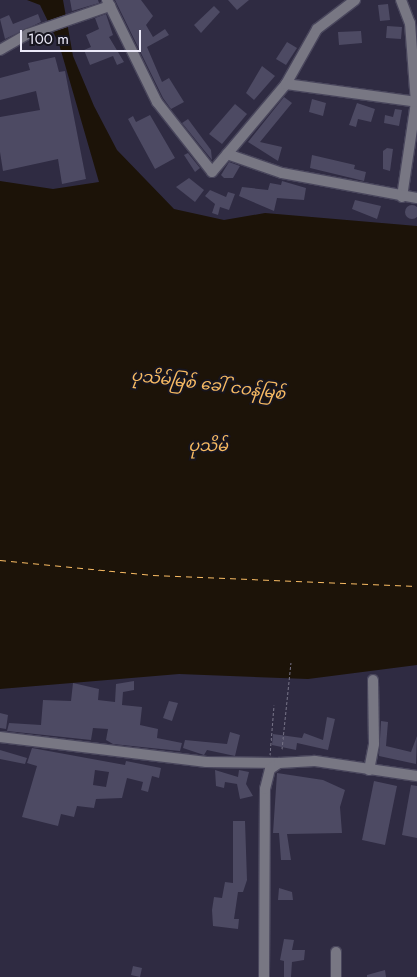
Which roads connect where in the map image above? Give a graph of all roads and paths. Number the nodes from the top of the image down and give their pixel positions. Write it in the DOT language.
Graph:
graph roads {
  1 [pos="355,0"];
  2 [pos="401,0"];
  3 [pos="109,3"];
  4 [pos="0,50"];
  5 [pos="286,84"];
  6 [pos="417,102"];
  7 [pos="227,154"];
  8 [pos="402,197"];
  9 [pos="417,198"];
  10 [pos="291,662"];
  11 [pos="373,680"];
  12 [pos="274,705"];
  13 [pos="0,737"];
  14 [pos="282,749"];
  15 [pos="279,763"];
  16 [pos="369,770"];
  17 [pos="417,776"];
  18 [pos="336,952"];
  19 [pos="264,977"];
  20 [pos="336,977"];
  1 -- 5 [label="street"];
  2 -- 6 [label="street"];
  3 -- 4 [label="street"];
  3 -- 7 [label="street"];
  5 -- 6 [label="street"];
  5 -- 7 [label="street"];
  6 -- 8 [label="street"];
  7 -- 8 [label="street"];
  8 -- 9 [label="street"];
  10 -- 14 [label="path"];
  11 -- 16 [label="street"];
  12 -- 15 [label="path"];
  13 -- 15 [label="street"];
  15 -- 16 [label="street"];
  15 -- 19 [label="street"];
  16 -- 17 [label="street"];
  18 -- 20 [label="street"];
}
